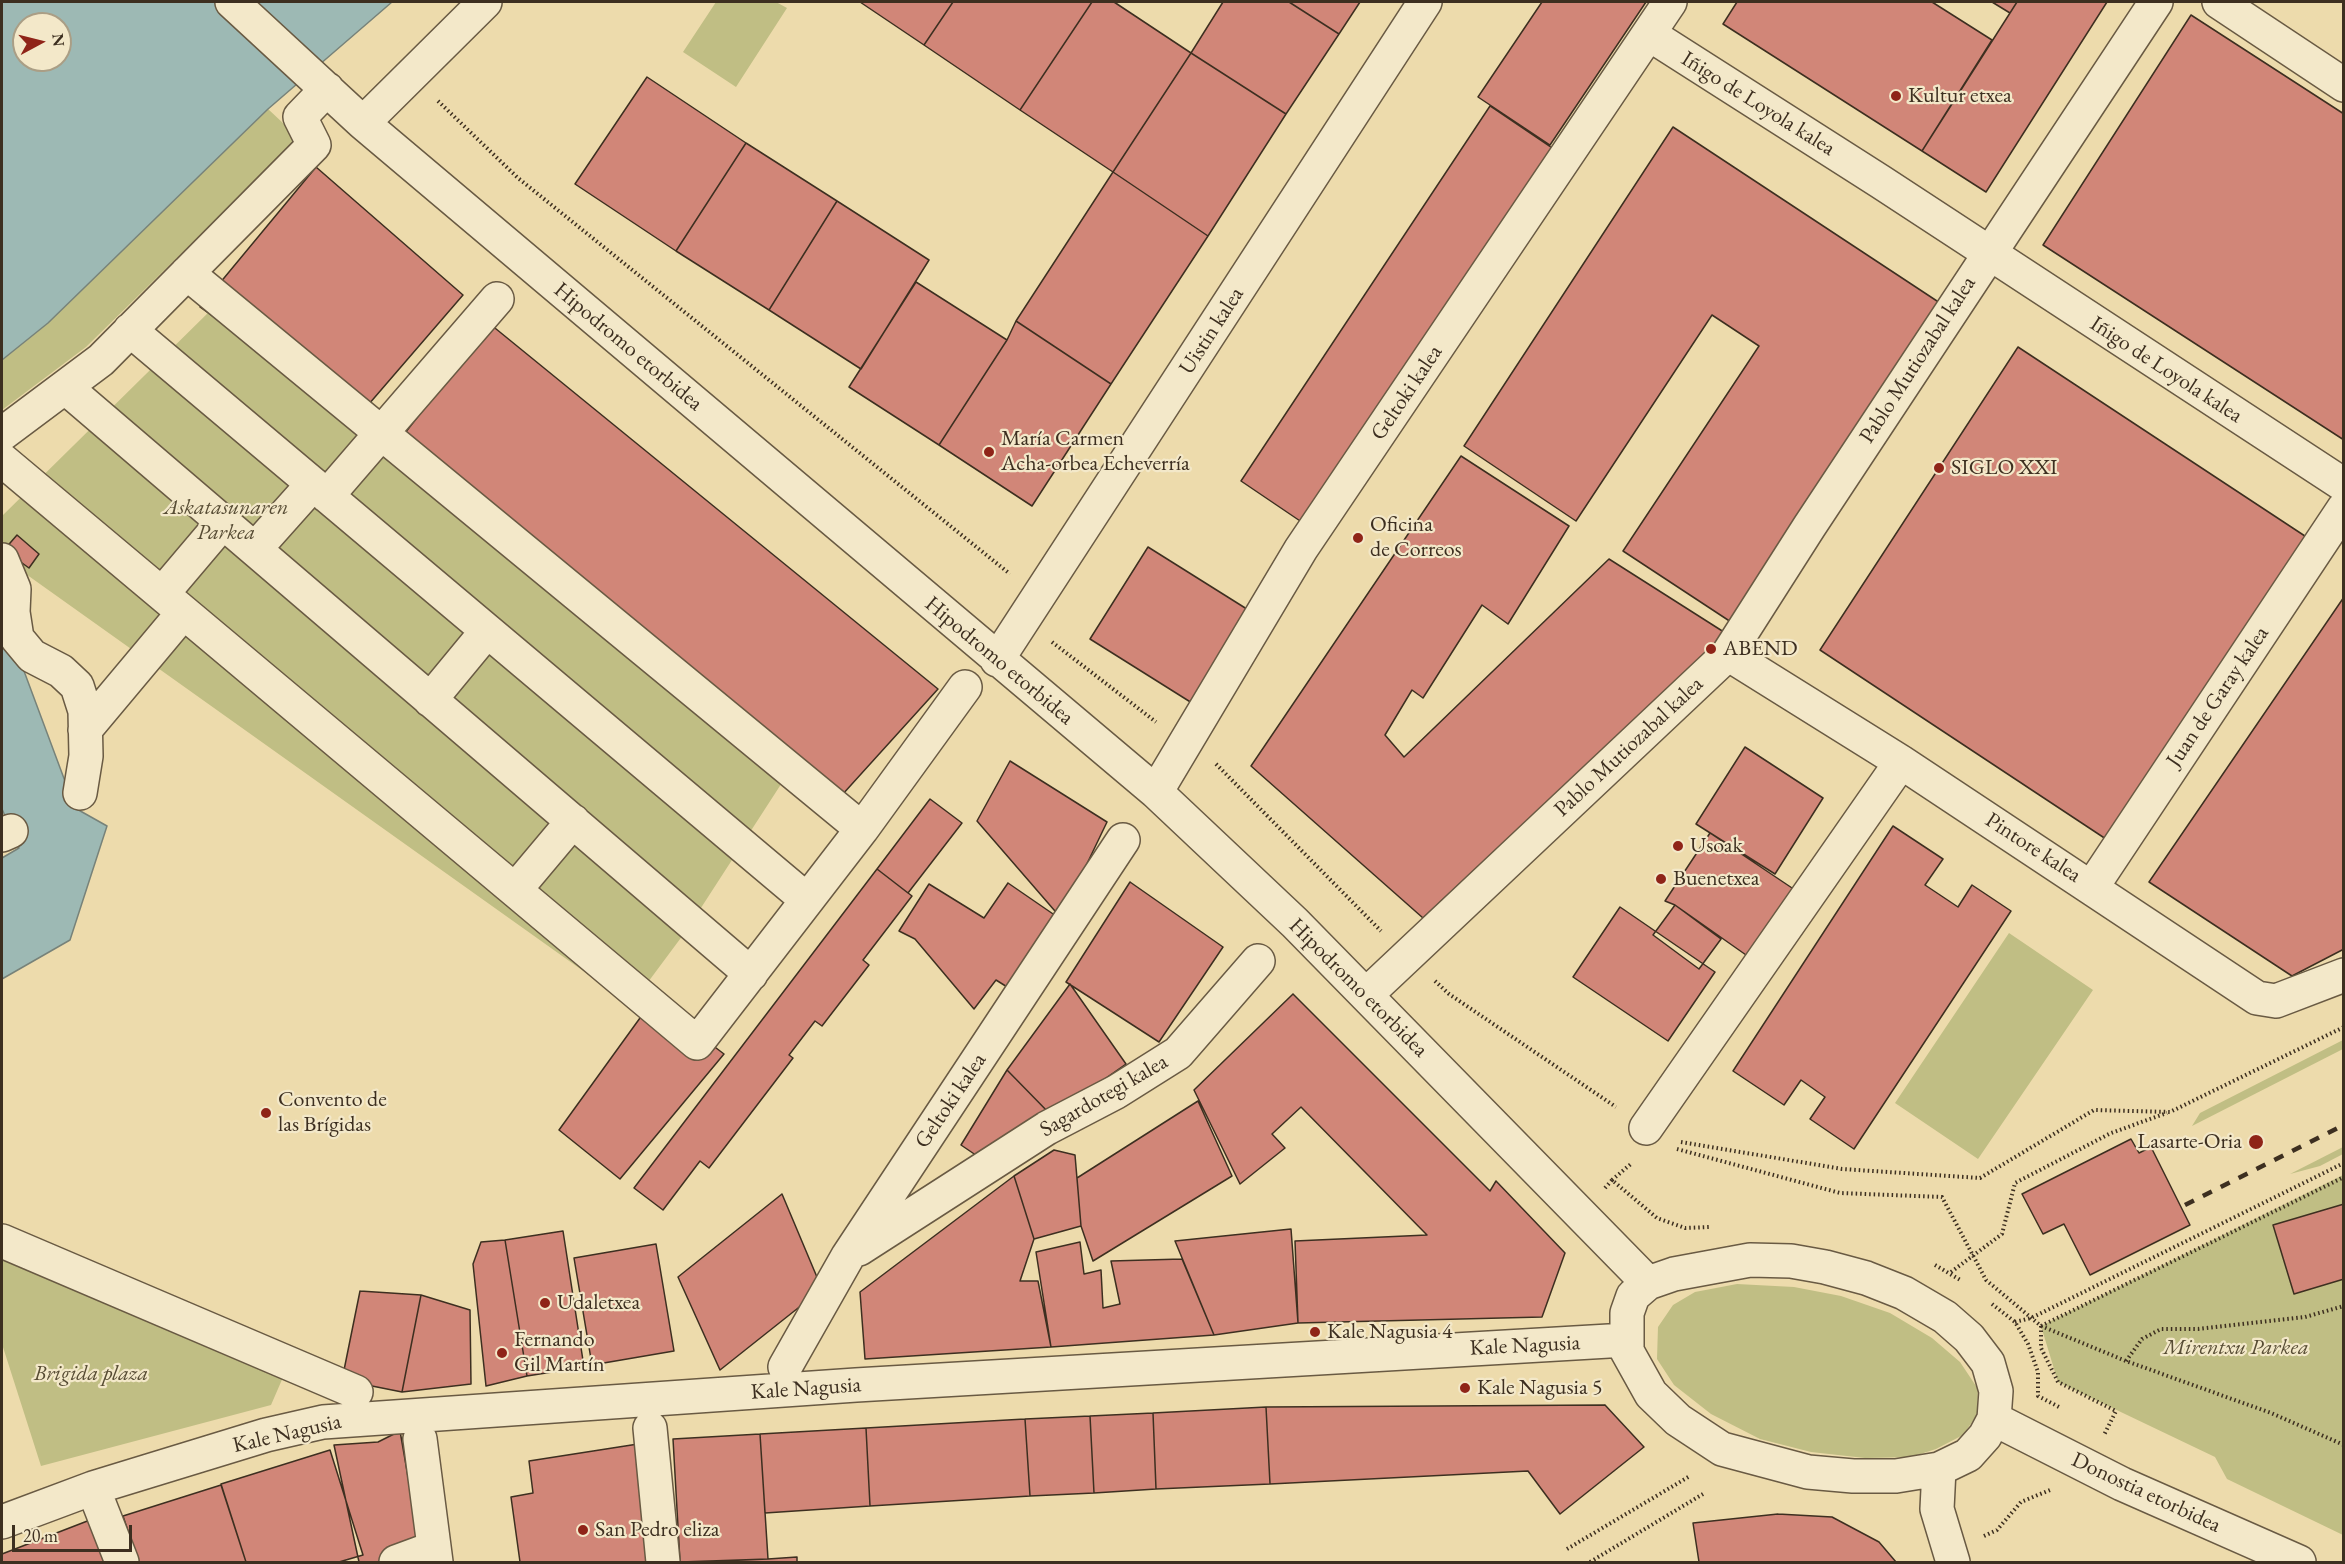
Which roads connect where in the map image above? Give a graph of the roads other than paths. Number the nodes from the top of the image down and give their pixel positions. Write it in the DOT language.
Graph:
graph roads {
  1 [pos="232,2"];
  2 [pos="485,2"];
  3 [pos="1425,2"];
  4 [pos="1670,2"];
  5 [pos="2156,2"];
  6 [pos="2218,2"];
  7 [pos="1649,34"];
  8 [pos="321,84"];
  9 [pos="2343,85"];
  10 [pos="363,123"];
  11 [pos="1988,253"];
  12 [pos="187,273"];
  13 [pos="498,299"];
  14 [pos="130,330"];
  15 [pos="65,387"];
  16 [pos="381,433"];
  17 [pos="2,434"];
  18 [pos="2,460"];
  19 [pos="2343,485"];
  20 [pos="320,490"];
  21 [pos="2343,508"];
  22 [pos="224,522"];
  23 [pos="255,549"];
  24 [pos="2,560"];
  25 [pos="172,603"];
  26 [pos="487,631"];
  27 [pos="1728,654"];
  28 [pos="997,660"];
  29 [pos="965,687"];
  30 [pos="430,700"];
  31 [pos="85,730"];
  32 [pos="1902,762"];
  33 [pos="1156,792"];
  34 [pos="80,793"];
  35 [pos="573,821"];
  36 [pos="862,829"];
  37 [pos="1123,840"];
  38 [pos="2092,887"];
  39 [pos="515,890"];
  40 [pos="807,900"];
  41 [pos="1258,961"];
  42 [pos="751,974"];
  43 [pos="2343,975"];
  44 [pos="1366,995"];
  45 [pos="1654,1133"];
  46 [pos="2,1240"];
  47 [pos="848,1256"];
  48 [pos="1648,1283"];
  49 [pos="1626,1340"];
  50 [pos="785,1367"];
  51 [pos="357,1392"];
  52 [pos="1994,1419"];
  53 [pos="650,1428"];
  54 [pos="420,1439"];
  55 [pos="1938,1469"];
  56 [pos="93,1488"];
  57 [pos="2,1522"];
  58 [pos="435,1555"];
  59 [pos="122,1563"];
  60 [pos="396,1563"];
  61 [pos="663,1563"];
  62 [pos="1953,1563"];
  63 [pos="2299,1563"];
  1 -- 8 [label="street, Hipodromo etorbidea"];
  2 -- 10 [label="street"];
  3 -- 28 [label="street, Uistin kalea"];
  4 -- 7 [label="street, Geltoki kalea"];
  5 -- 11 [label="street"];
  6 -- 9 [label="street"];
  7 -- 11 [label="street, Iñigo de Loyola kalea"];
  7 -- 33 [label="street, Geltoki kalea"];
  8 -- 10 [label="street, Hipodromo etorbidea"];
  8 -- 12 [label="street"];
  10 -- 28 [label="street, Hipodromo etorbidea"];
  11 -- 19 [label="street, Iñigo de Loyola kalea"];
  11 -- 27 [label="street, Pablo Mutiozabal kalea"];
  12 -- 14 [label="street"];
  12 -- 16 [label="street"];
  13 -- 16 [label="street"];
  14 -- 15 [label="street"];
  14 -- 20 [label="street"];
  15 -- 17 [label="street"];
  15 -- 22 [label="street"];
  16 -- 20 [label="street"];
  16 -- 36 [label="street"];
  18 -- 25 [label="street"];
  20 -- 23 [label="street"];
  20 -- 26 [label="street"];
  21 -- 38 [label="street, Juan de Garay kalea"];
  22 -- 23 [label="street"];
  22 -- 25 [label="street"];
  23 -- 30 [label="street"];
  24 -- 31 [label="street"];
  25 -- 31 [label="street"];
  25 -- 39 [label="street"];
  26 -- 30 [label="street"];
  26 -- 40 [label="street"];
  27 -- 32 [label="street, Pintore kalea"];
  27 -- 44 [label="street, Pablo Mutiozabal kalea"];
  28 -- 33 [label="street, Hipodromo etorbidea"];
  29 -- 36 [label="street"];
  30 -- 35 [label="street"];
  31 -- 34 [label="street"];
  32 -- 38 [label="street, Pintore kalea"];
  32 -- 45 [label="street"];
  33 -- 44 [label="street, Hipodromo etorbidea"];
  35 -- 39 [label="street"];
  35 -- 42 [label="street"];
  36 -- 40 [label="street"];
  37 -- 47 [label="street, Geltoki kalea"];
  38 -- 43 [label="street, Pintore kalea"];
  39 -- 42 [label="street"];
  40 -- 42 [label="street"];
  41 -- 47 [label="street, Sagardotegi kalea"];
  44 -- 48 [label="street, Hipodromo etorbidea"];
  46 -- 51 [label="street"];
  47 -- 50 [label="street, Geltoki kalea"];
  48 -- 49 [label="street"];
  48 -- 52 [label="street"];
  49 -- 55 [label="street"];
  49 -- 56 [label="street, Kale Nagusia"];
  52 -- 55 [label="street"];
  52 -- 63 [label="street, Donostia etorbidea"];
  53 -- 61 [label="street"];
  54 -- 58 [label="street"];
  55 -- 62 [label="street"];
  56 -- 57 [label="street, Kale Nagusia"];
  56 -- 59 [label="street"];
  58 -- 60 [label="street"];
}
